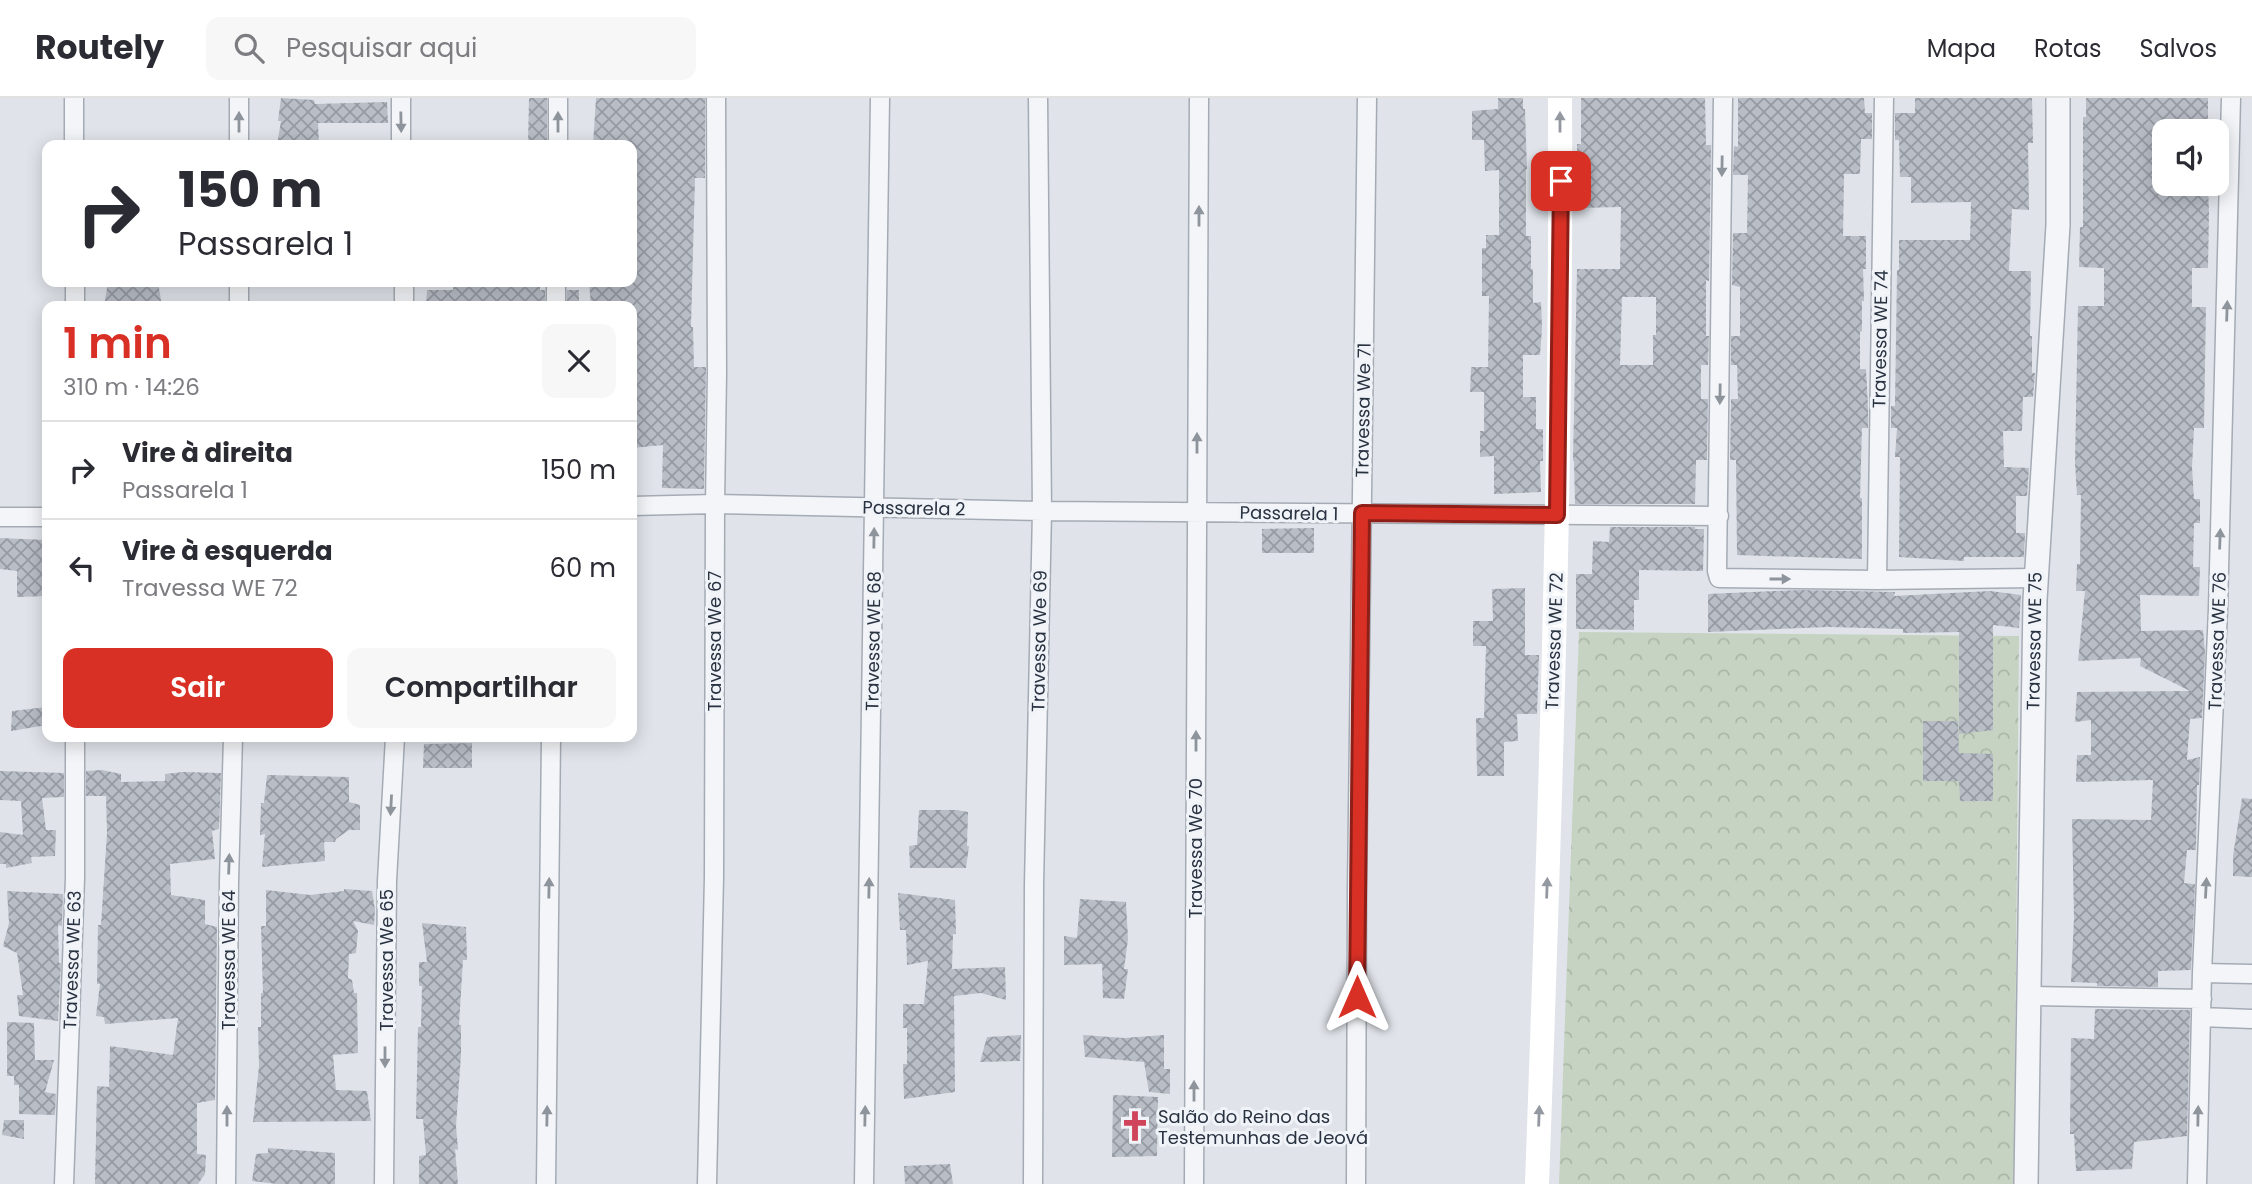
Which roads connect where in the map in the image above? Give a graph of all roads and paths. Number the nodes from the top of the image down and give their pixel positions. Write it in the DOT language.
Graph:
graph roads {
  1 [pos="74,98"];
  2 [pos="239,98"];
  3 [pos="401,98"];
  4 [pos="558,98"];
  5 [pos="716,98"];
  6 [pos="880,98"];
  7 [pos="1038,98"];
  8 [pos="1199,98"];
  9 [pos="1367,98"];
  10 [pos="1560,98"];
  11 [pos="1723,98"];
  12 [pos="1884,98"];
  13 [pos="2058,98"];
  14 [pos="2231,98"];
  15 [pos="74,140"];
  16 [pos="239,140"];
  17 [pos="401,140"];
  18 [pos="558,140"];
  19 [pos="715,504"];
  20 [pos="637,506"];
  21 [pos="875,507"];
  22 [pos="1042,512"];
  23 [pos="1196,512"];
  24 [pos="1362,513"];
  25 [pos="1557,515"];
  26 [pos="1719,516"];
  27 [pos="0,517"];
  28 [pos="42,517"];
  29 [pos="2035,578"];
  30 [pos="1877,580"];
  31 [pos="75,742"];
  32 [pos="233,742"];
  33 [pos="395,742"];
  34 [pos="551,742"];
  35 [pos="2202,973"];
  36 [pos="2252,974"];
  37 [pos="2029,996"];
  38 [pos="2201,1008"];
  39 [pos="2252,1019"];
  40 [pos="64,1184"];
  41 [pos="226,1184"];
  42 [pos="384,1184"];
  43 [pos="546,1184"];
  44 [pos="707,1184"];
  45 [pos="864,1184"];
  46 [pos="1033,1184"];
  47 [pos="1194,1184"];
  48 [pos="1356,1184"];
  49 [pos="1537,1184"];
  50 [pos="2026,1184"];
  51 [pos="2197,1184"];
  1 -- 15 [label="street"];
  16 -- 2 [label="street, one-way"];
  3 -- 17 [label="street, one-way"];
  18 -- 4 [label="street, one-way"];
  5 -- 19 [label="street, Travessa We 67"];
  6 -- 21 [label="street, Travessa WE 68"];
  7 -- 22 [label="street, Travessa We 69"];
  23 -- 8 [label="street, one-way"];
  9 -- 24 [label="street, Travessa We 71"];
  25 -- 10 [label="main road, Travessa WE 72, one-way"];
  11 -- 26 [label="street, one-way"];
  12 -- 30 [label="street, Travessa WE 74"];
  13 -- 29 [label="street, Travessa WE 75"];
  35 -- 14 [label="street, Travessa WE 76, one-way"];
  19 -- 20 [label="street, Passarela 2"];
  19 -- 21 [label="street, Passarela 2"];
  19 -- 44 [label="street, Travessa We 67"];
  21 -- 22 [label="street, Passarela 2"];
  45 -- 21 [label="street, Travessa WE 68, one-way"];
  22 -- 23 [label="street, Passarela 2"];
  22 -- 46 [label="street, Travessa We 69"];
  23 -- 24 [label="street, Passarela 1"];
  47 -- 23 [label="street, Travessa We 70, one-way"];
  24 -- 25 [label="street, Passarela 1"];
  24 -- 48 [label="street, Travessa We 71"];
  25 -- 26 [label="street, Passarela 1"];
  49 -- 25 [label="main road, Travessa WE 72, one-way"];
  26 -- 30 [label="street, one-way"];
  27 -- 28 [label="street"];
  29 -- 30 [label="street"];
  29 -- 37 [label="street, Travessa WE 75"];
  31 -- 40 [label="street, Travessa WE 63"];
  41 -- 32 [label="street, Travessa WE 64, one-way"];
  33 -- 42 [label="street, Travessa We 65, one-way"];
  43 -- 34 [label="street, one-way"];
  35 -- 36 [label="street"];
  35 -- 38 [label="street, Travessa WE 76"];
  37 -- 38 [label="street"];
  37 -- 50 [label="street, Travessa WE 75"];
  38 -- 39 [label="street"];
  51 -- 38 [label="street, Travessa WE 76, one-way"];
}
